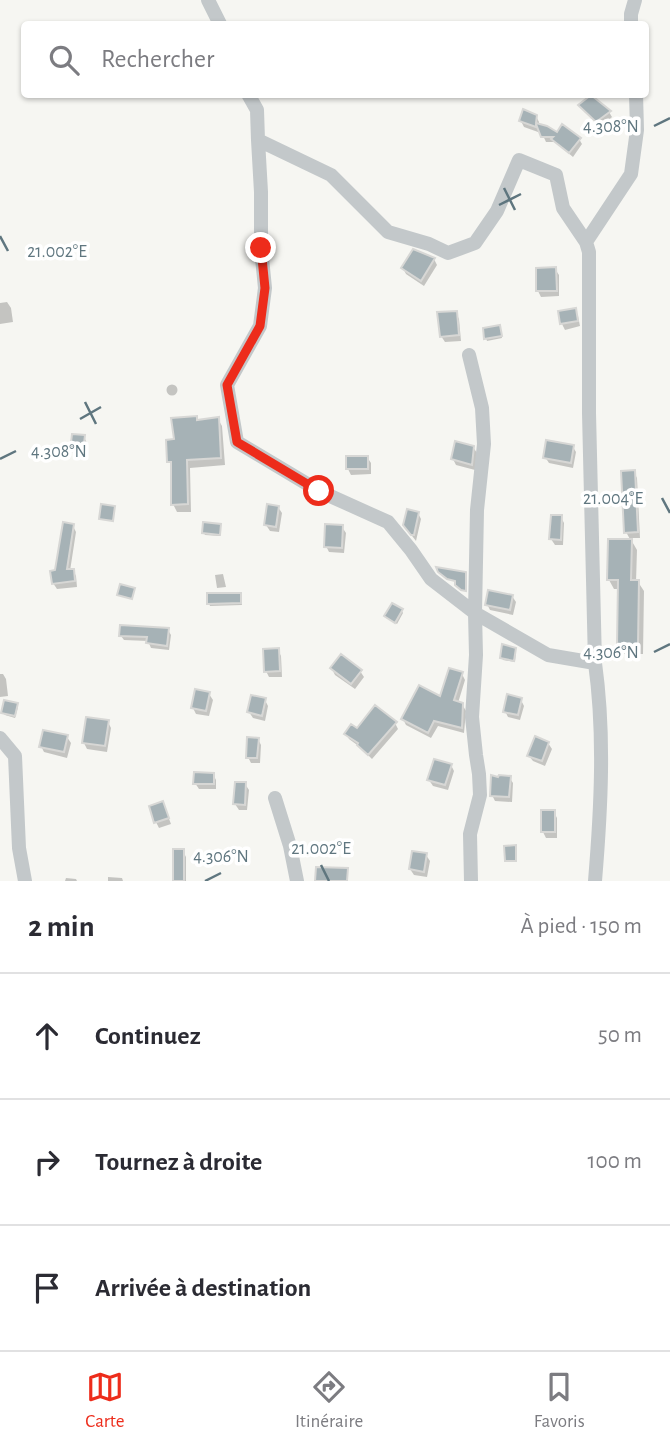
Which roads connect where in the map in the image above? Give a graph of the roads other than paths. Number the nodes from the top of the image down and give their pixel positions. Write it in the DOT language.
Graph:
graph roads {
  1 [pos="208,0"];
  2 [pos="635,0"];
  3 [pos="218,21"];
  4 [pos="631,21"];
  5 [pos="250,98"];
  6 [pos="636,98"];
  7 [pos="258,140"];
  8 [pos="586,242"];
  9 [pos="469,355"];
  10 [pos="475,613"];
  11 [pos="595,663"];
  12 [pos="0,738"];
  13 [pos="275,798"];
  14 [pos="25,881"];
  15 [pos="297,881"];
  16 [pos="471,881"];
  17 [pos="595,881"];
  1 -- 3 [label="street"];
  2 -- 4 [label="street"];
  5 -- 7 [label="street"];
  6 -- 8 [label="street"];
  7 -- 8 [label="street"];
  7 -- 10 [label="street"];
  8 -- 11 [label="street"];
  9 -- 10 [label="street"];
  10 -- 11 [label="street"];
  10 -- 16 [label="street"];
  11 -- 17 [label="street"];
  12 -- 14 [label="street"];
  13 -- 15 [label="street"];
}
